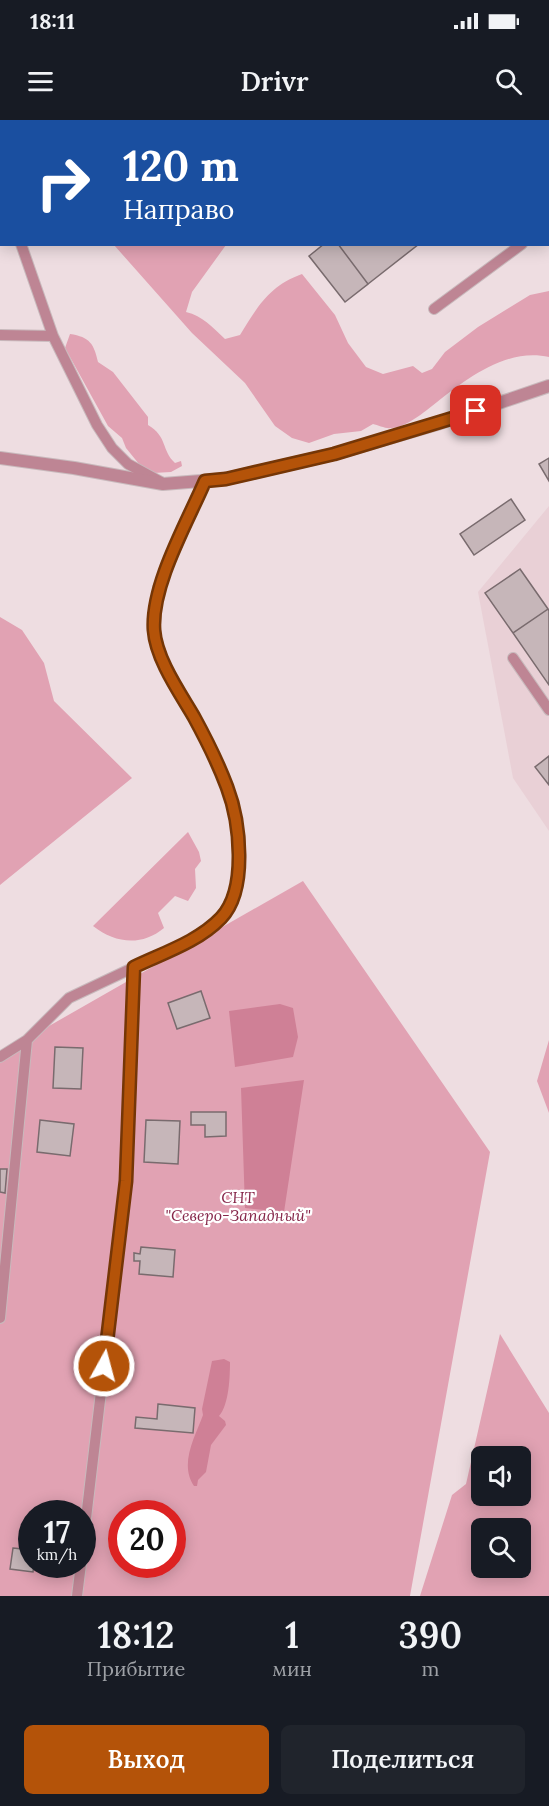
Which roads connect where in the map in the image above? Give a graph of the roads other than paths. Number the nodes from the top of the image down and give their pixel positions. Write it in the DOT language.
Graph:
graph roads {
  1 [pos="22,246"];
  2 [pos="519,246"];
  3 [pos="434,309"];
  4 [pos="0,335"];
  5 [pos="53,336"];
  6 [pos="549,386"];
  7 [pos="0,458"];
  8 [pos="205,481"];
  9 [pos="163,484"];
  10 [pos="513,658"];
  11 [pos="549,710"];
  12 [pos="134,967"];
  13 [pos="27,1040"];
  14 [pos="0,1057"];
  15 [pos="0,1318"];
  16 [pos="88,1500"];
  17 [pos="79,1578"];
  18 [pos="77,1596"];
  1 -- 5 [label="lane"];
  2 -- 3 [label="lane"];
  4 -- 5 [label="lane"];
  5 -- 9 [label="lane"];
  6 -- 8 [label="street"];
  7 -- 9 [label="street"];
  8 -- 9 [label="street"];
  8 -- 12 [label="lane"];
  10 -- 11 [label="lane"];
  12 -- 13 [label="lane"];
  12 -- 16 [label="lane"];
  13 -- 14 [label="lane"];
  13 -- 15 [label="lane"];
  17 -- 18 [label="lane"];
}
